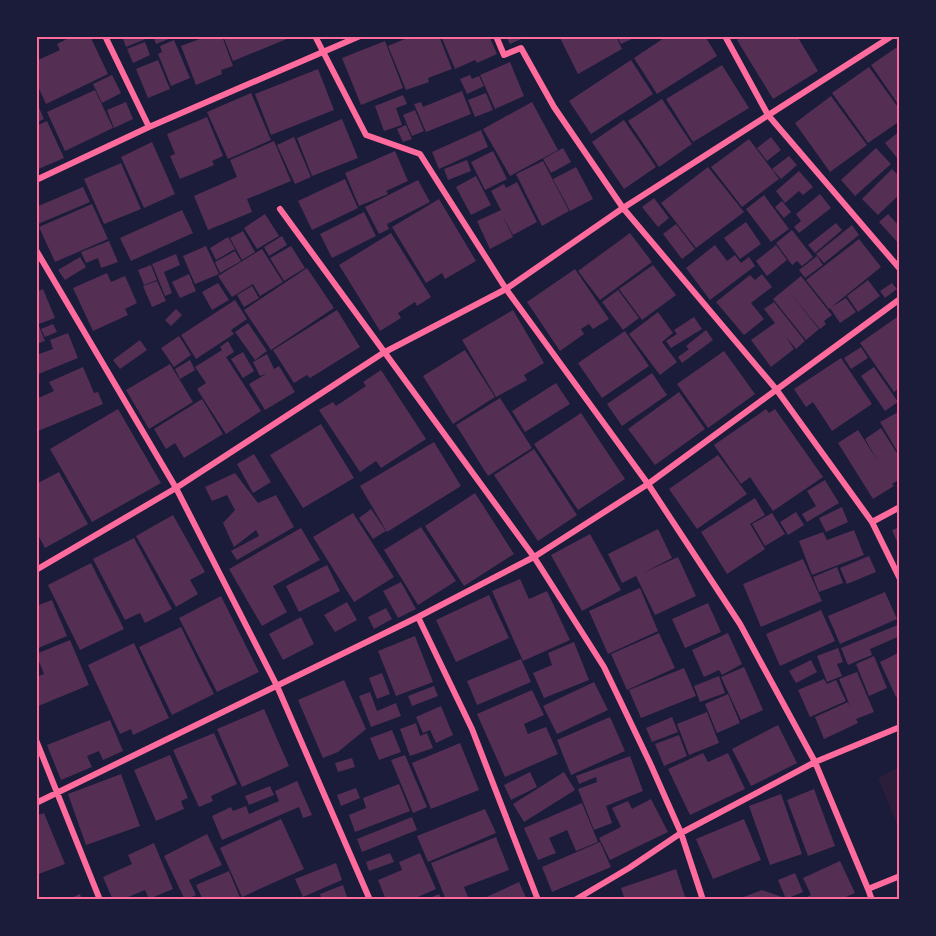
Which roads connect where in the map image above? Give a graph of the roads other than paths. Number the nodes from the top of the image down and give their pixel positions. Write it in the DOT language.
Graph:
graph roads {
  1 [pos="105,36"];
  2 [pos="315,36"];
  3 [pos="360,36"];
  4 [pos="496,36"];
  5 [pos="725,36"];
  6 [pos="892,36"];
  7 [pos="322,53"];
  8 [pos="768,115"];
  9 [pos="149,127"];
  10 [pos="36,180"];
  11 [pos="622,208"];
  12 [pos="280,209"];
  13 [pos="36,250"];
  14 [pos="900,268"];
  15 [pos="506,288"];
  16 [pos="900,299"];
  17 [pos="383,352"];
  18 [pos="776,389"];
  19 [pos="648,484"];
  20 [pos="176,488"];
  21 [pos="900,507"];
  22 [pos="872,522"];
  23 [pos="534,557"];
  24 [pos="36,570"];
  25 [pos="900,579"];
  26 [pos="418,617"];
  27 [pos="277,686"];
  28 [pos="900,728"];
  29 [pos="36,740"];
  30 [pos="815,762"];
  31 [pos="58,791"];
  32 [pos="36,803"];
  33 [pos="681,833"];
  34 [pos="900,876"];
  35 [pos="868,889"];
  36 [pos="100,900"];
  37 [pos="370,900"];
  38 [pos="538,900"];
  39 [pos="575,900"];
  40 [pos="703,900"];
  41 [pos="872,900"];
  1 -- 9 [label="street"];
  2 -- 7 [label="street"];
  3 -- 7 [label="street"];
  4 -- 11 [label="street"];
  5 -- 8 [label="street"];
  6 -- 8 [label="street"];
  7 -- 9 [label="street"];
  7 -- 15 [label="street"];
  8 -- 11 [label="street"];
  8 -- 14 [label="street"];
  9 -- 10 [label="street"];
  11 -- 15 [label="street"];
  11 -- 18 [label="street"];
  12 -- 17 [label="street"];
  13 -- 20 [label="street"];
  15 -- 17 [label="street"];
  15 -- 19 [label="street"];
  16 -- 18 [label="street"];
  17 -- 20 [label="street"];
  17 -- 23 [label="street"];
  18 -- 19 [label="street"];
  18 -- 22 [label="street"];
  19 -- 23 [label="street"];
  19 -- 30 [label="street"];
  20 -- 24 [label="street"];
  20 -- 27 [label="street"];
  21 -- 22 [label="street"];
  22 -- 25 [label="street"];
  23 -- 26 [label="street"];
  23 -- 33 [label="street"];
  26 -- 27 [label="street"];
  26 -- 38 [label="street"];
  27 -- 31 [label="street"];
  27 -- 37 [label="street"];
  28 -- 30 [label="street"];
  29 -- 31 [label="street"];
  30 -- 33 [label="street"];
  30 -- 35 [label="street"];
  31 -- 32 [label="street"];
  31 -- 36 [label="street"];
  33 -- 39 [label="street"];
  33 -- 40 [label="street"];
  34 -- 35 [label="street"];
  35 -- 41 [label="street"];
}
